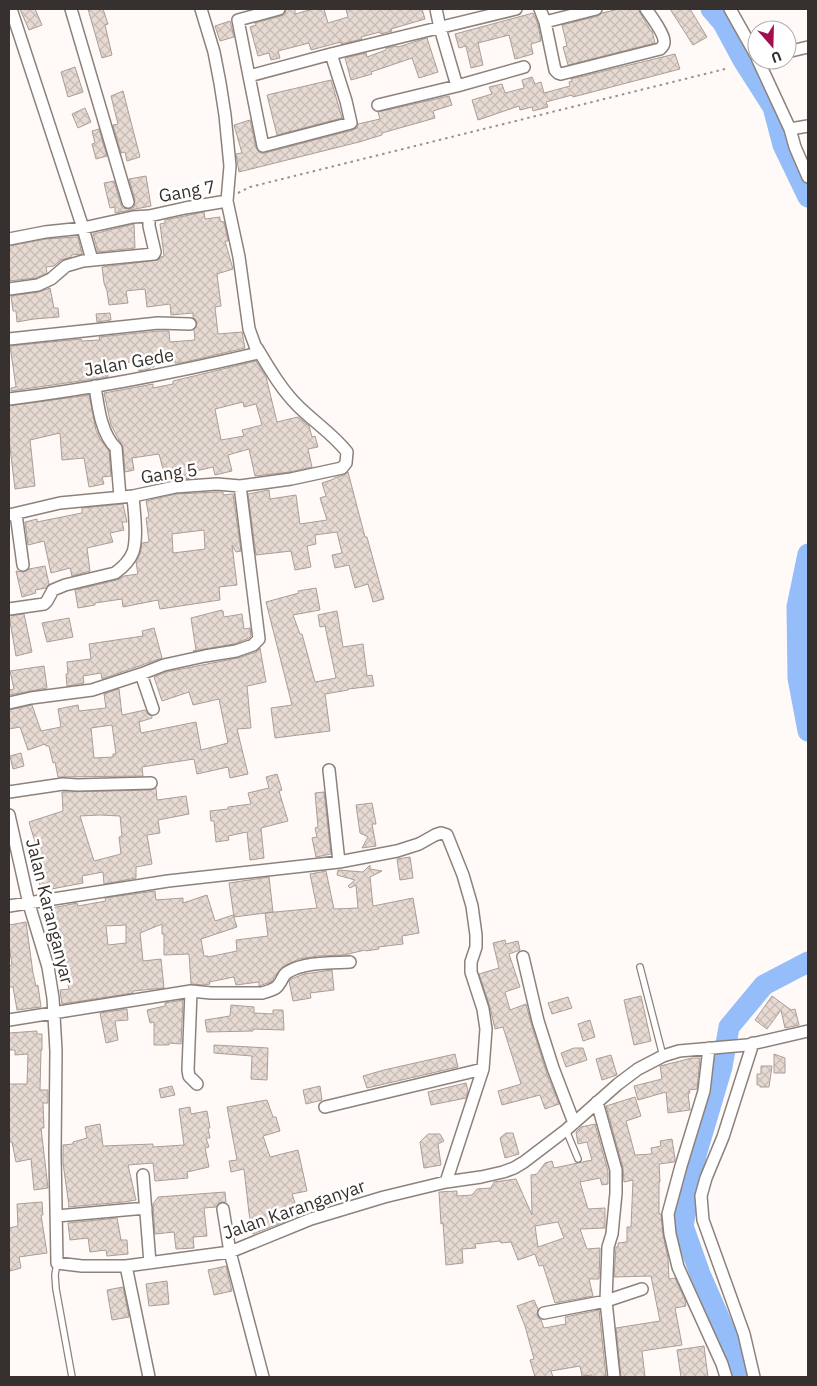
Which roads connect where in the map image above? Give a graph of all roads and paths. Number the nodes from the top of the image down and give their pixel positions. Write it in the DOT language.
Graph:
graph roads {
  1 [pos="11,9"];
  2 [pos="71,9"];
  3 [pos="201,9"];
  4 [pos="279,9"];
  5 [pos="436,9"];
  6 [pos="516,9"];
  7 [pos="540,9"];
  8 [pos="596,9"];
  9 [pos="646,9"];
  10 [pos="730,9"];
  11 [pos="545,22"];
  12 [pos="440,28"];
  13 [pos="747,39"];
  14 [pos="331,54"];
  15 [pos="524,67"];
  16 [pos="725,69"];
  17 [pos="763,70"];
  18 [pos="249,76"];
  19 [pos="457,86"];
  20 [pos="378,106"];
  21 [pos="808,126"];
  22 [pos="790,129"];
  23 [pos="808,177"];
  24 [pos="227,200"];
  25 [pos="128,202"];
  26 [pos="149,216"];
  27 [pos="83,228"];
  28 [pos="9,239"];
  29 [pos="92,260"];
  30 [pos="9,289"];
  31 [pos="190,324"];
  32 [pos="9,339"];
  33 [pos="255,351"];
  34 [pos="95,386"];
  35 [pos="9,399"];
  36 [pos="240,486"];
  37 [pos="133,496"];
  38 [pos="120,497"];
  39 [pos="12,515"];
  40 [pos="23,564"];
  41 [pos="9,609"];
  42 [pos="141,674"];
  43 [pos="9,703"];
  44 [pos="153,709"];
  45 [pos="328,770"];
  46 [pos="151,783"];
  47 [pos="9,792"];
  48 [pos="9,815"];
  49 [pos="14,861"];
  50 [pos="339,862"];
  51 [pos="29,904"];
  52 [pos="9,906"];
  53 [pos="523,957"];
  54 [pos="350,962"];
  55 [pos="640,967"];
  56 [pos="191,991"];
  57 [pos="54,1013"];
  58 [pos="9,1020"];
  59 [pos="808,1031"];
  60 [pos="750,1044"];
  61 [pos="712,1048"];
  62 [pos="663,1056"];
  63 [pos="484,1069"];
  64 [pos="197,1084"];
  65 [pos="597,1102"];
  66 [pos="325,1107"];
  67 [pos="570,1126"];
  68 [pos="578,1159"];
  69 [pos="143,1174"];
  70 [pos="446,1182"];
  71 [pos="146,1208"];
  72 [pos="223,1209"];
  73 [pos="57,1216"];
  74 [pos="230,1252"];
  75 [pos="57,1263"];
  76 [pos="150,1263"];
  77 [pos="126,1266"];
  78 [pos="642,1289"];
  79 [pos="606,1301"];
  80 [pos="544,1313"];
  81 [pos="72,1377"];
  82 [pos="149,1377"];
  83 [pos="263,1377"];
  84 [pos="614,1377"];
  85 [pos="726,1377"];
  86 [pos="754,1377"];
  1 -- 27 [label="street"];
  2 -- 25 [label="street"];
  3 -- 24 [label="street, Gang 7"];
  4 -- 18 [label="street"];
  5 -- 12 [label="street"];
  6 -- 12 [label="street"];
  7 -- 11 [label="street"];
  8 -- 11 [label="street"];
  9 -- 11 [label="street"];
  10 -- 13 [label="street"];
  12 -- 14 [label="street"];
  12 -- 19 [label="street"];
  14 -- 18 [label="street"];
  14 -- 18 [label="street"];
  15 -- 19 [label="street"];
  16 -- 24 [label="path"];
  17 -- 22 [label="street"];
  19 -- 20 [label="street"];
  21 -- 22 [label="street"];
  22 -- 23 [label="street"];
  24 -- 26 [label="street, Gang 7"];
  24 -- 33 [label="street"];
  26 -- 27 [label="street"];
  26 -- 29 [label="street, Gang 7"];
  27 -- 28 [label="street"];
  27 -- 29 [label="street"];
  29 -- 30 [label="street, Gang 7"];
  31 -- 32 [label="street"];
  33 -- 34 [label="street, Jalan Gede"];
  33 -- 36 [label="street, Gang 5"];
  34 -- 35 [label="street, Jalan Gede"];
  34 -- 38 [label="street"];
  36 -- 37 [label="street, Gang 5"];
  36 -- 42 [label="street"];
  37 -- 38 [label="street, Gang 5"];
  37 -- 41 [label="street"];
  38 -- 39 [label="street, Gang 5"];
  39 -- 40 [label="street"];
  42 -- 43 [label="street"];
  42 -- 44 [label="street"];
  45 -- 50 [label="street"];
  46 -- 47 [label="street"];
  48 -- 49 [label="street, Jalan Karanganyar"];
  49 -- 51 [label="street, Jalan Karanganyar"];
  50 -- 51 [label="street"];
  50 -- 63 [label="street"];
  51 -- 52 [label="street"];
  51 -- 57 [label="street, Jalan Karanganyar"];
  53 -- 67 [label="street"];
  54 -- 56 [label="street"];
  55 -- 62 [label="lane"];
  56 -- 57 [label="street"];
  56 -- 64 [label="street"];
  57 -- 58 [label="street"];
  57 -- 73 [label="street, Jalan Karanganyar"];
  59 -- 60 [label="street, Jalan Karanganyar"];
  60 -- 61 [label="street, Jalan Karanganyar"];
  60 -- 86 [label="street"];
  61 -- 62 [label="street, Jalan Karanganyar"];
  61 -- 85 [label="street"];
  62 -- 65 [label="street, Jalan Karanganyar"];
  63 -- 66 [label="street"];
  63 -- 70 [label="street"];
  65 -- 67 [label="street, Jalan Karanganyar"];
  65 -- 79 [label="street"];
  67 -- 68 [label="lane"];
  67 -- 70 [label="street, Jalan Karanganyar"];
  69 -- 71 [label="street"];
  70 -- 74 [label="street, Jalan Karanganyar"];
  71 -- 73 [label="street"];
  71 -- 76 [label="street"];
  72 -- 74 [label="street"];
  73 -- 75 [label="street, Jalan Karanganyar"];
  74 -- 76 [label="street, Jalan Karanganyar"];
  74 -- 83 [label="street"];
  75 -- 77 [label="street, Jalan Karanganyar"];
  75 -- 81 [label="lane"];
  76 -- 77 [label="street, Jalan Karanganyar"];
  77 -- 82 [label="street"];
  78 -- 79 [label="street"];
  79 -- 80 [label="street"];
  79 -- 84 [label="street"];
}
